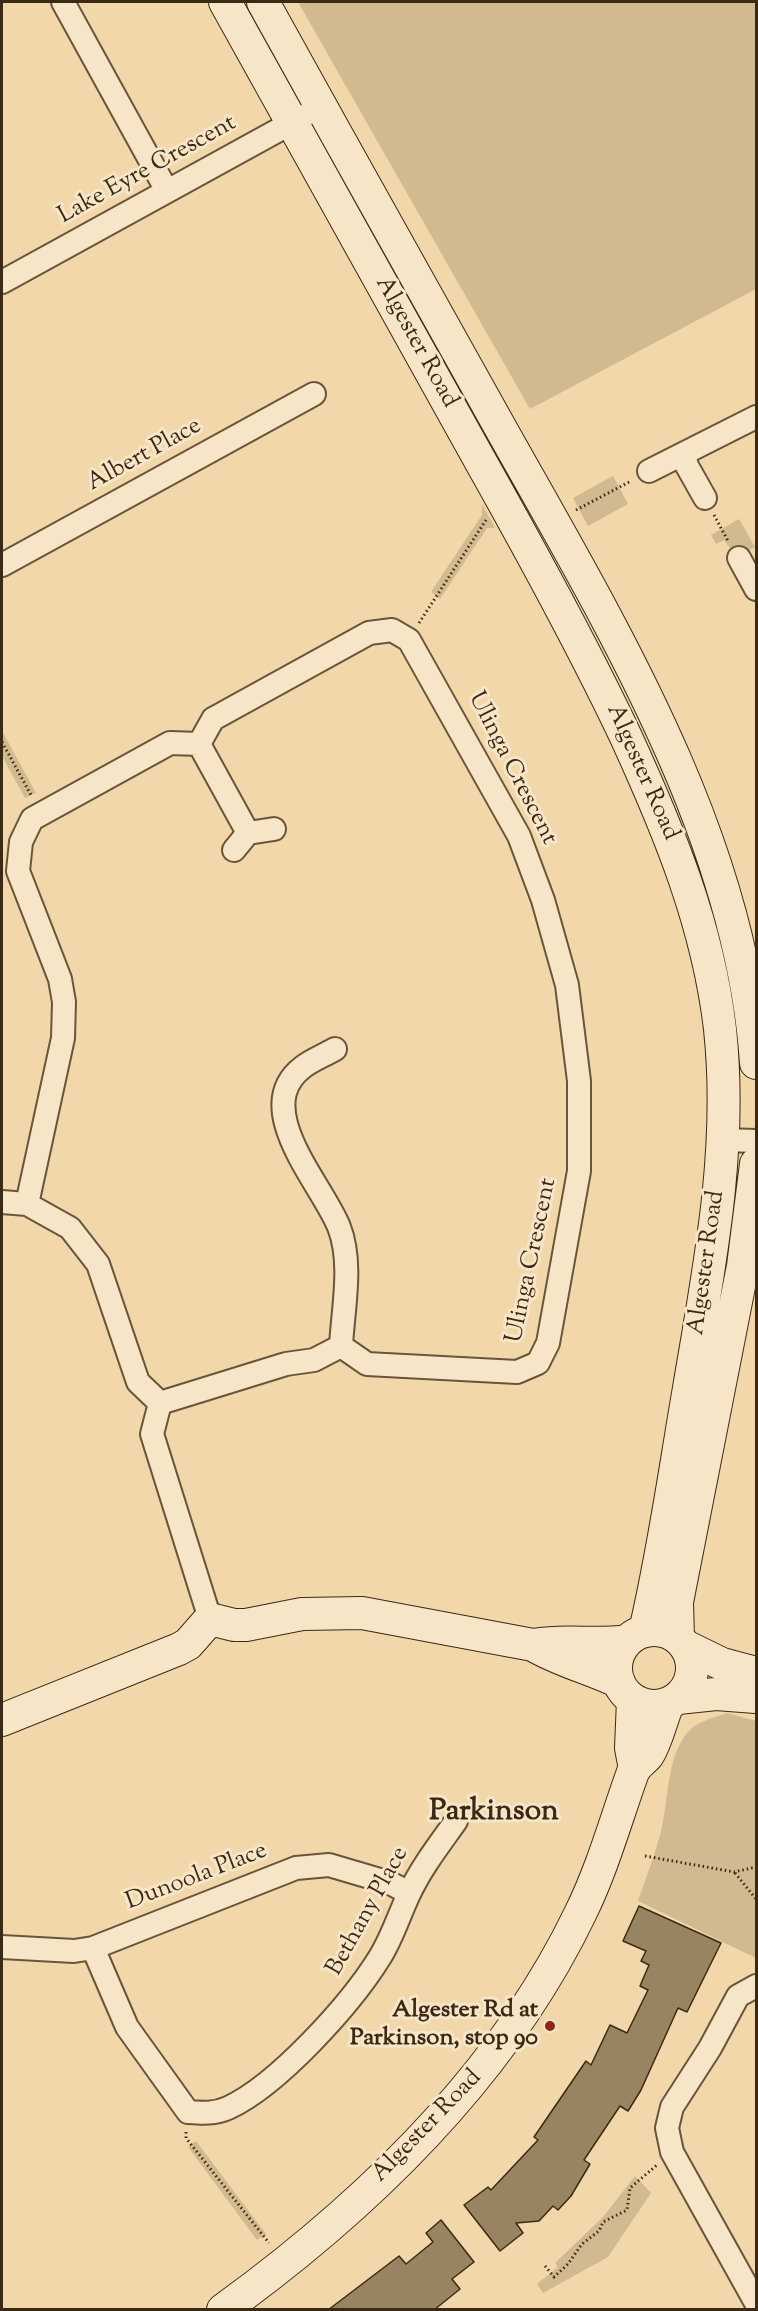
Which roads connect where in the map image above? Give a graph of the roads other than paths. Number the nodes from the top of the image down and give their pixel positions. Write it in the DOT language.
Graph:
graph roads {
  1 [pos="63,2"];
  2 [pos="225,2"];
  3 [pos="263,2"];
  4 [pos="321,106"];
  5 [pos="292,123"];
  6 [pos="167,191"];
  7 [pos="2,282"];
  8 [pos="314,394"];
  9 [pos="756,417"];
  10 [pos="684,455"];
  11 [pos="649,471"];
  12 [pos="705,498"];
  13 [pos="738,558"];
  14 [pos="2,565"];
  15 [pos="756,589"];
  16 [pos="199,744"];
  17 [pos="274,829"];
  18 [pos="335,1049"];
  19 [pos="756,1063"];
  20 [pos="724,1140"];
  21 [pos="756,1141"];
  22 [pos="756,1164"];
  23 [pos="2,1202"];
  24 [pos="27,1204"];
  25 [pos="341,1346"];
  26 [pos="160,1403"];
  27 [pos="210,1619"];
  28 [pos="636,1636"];
  29 [pos="681,1642"];
  30 [pos="533,1645"];
  31 [pos="756,1673"];
  32 [pos="626,1691"];
  33 [pos="756,1697"];
  34 [pos="673,1701"];
  35 [pos="2,1720"];
  36 [pos="635,1768"];
  37 [pos="456,1821"];
  38 [pos="409,1893"];
  39 [pos="2,1947"];
  40 [pos="93,1948"];
  41 [pos="756,1986"];
  42 [pos="756,2303"];
  43 [pos="223,2310"];
  1 -- 6 [label="street"];
  2 -- 5 [label="main road, Algester Road"];
  3 -- 4 [label="main road, Algester Road"];
  4 -- 5 [label="street, Lake Eyre Crescent"];
  4 -- 19 [label="main road, Algester Road"];
  5 -- 6 [label="street, Lake Eyre Crescent"];
  5 -- 20 [label="main road, Algester Road"];
  6 -- 7 [label="street, Lake Eyre Crescent"];
  8 -- 14 [label="street, Albert Place"];
  9 -- 10 [label="street"];
  10 -- 11 [label="street"];
  10 -- 12 [label="street"];
  13 -- 15 [label="street"];
  16 -- 17 [label="street"];
  16 -- 24 [label="street"];
  16 -- 25 [label="street, Ulinga Crescent"];
  18 -- 25 [label="street"];
  20 -- 21 [label="street"];
  20 -- 28 [label="main road, Algester Road"];
  22 -- 29 [label="main road, Algester Road"];
  23 -- 24 [label="street"];
  24 -- 26 [label="street"];
  25 -- 26 [label="street"];
  26 -- 27 [label="street"];
  27 -- 30 [label="main road"];
  27 -- 35 [label="main road"];
  28 -- 29 [label="main road"];
  28 -- 30 [label="main road"];
  28 -- 32 [label="main road"];
  29 -- 31 [label="main road"];
  29 -- 34 [label="main road"];
  30 -- 32 [label="main road"];
  32 -- 34 [label="main road"];
  32 -- 36 [label="main road, Algester Road"];
  33 -- 34 [label="main road"];
  34 -- 36 [label="main road, Algester Road"];
  36 -- 43 [label="main road, Algester Road"];
  37 -- 38 [label="street, Bethany Place"];
  38 -- 40 [label="street, Dunoola Place"];
  38 -- 40 [label="street, Bethany Place"];
  39 -- 40 [label="street, Dunoola Place"];
  41 -- 42 [label="street"];
}
